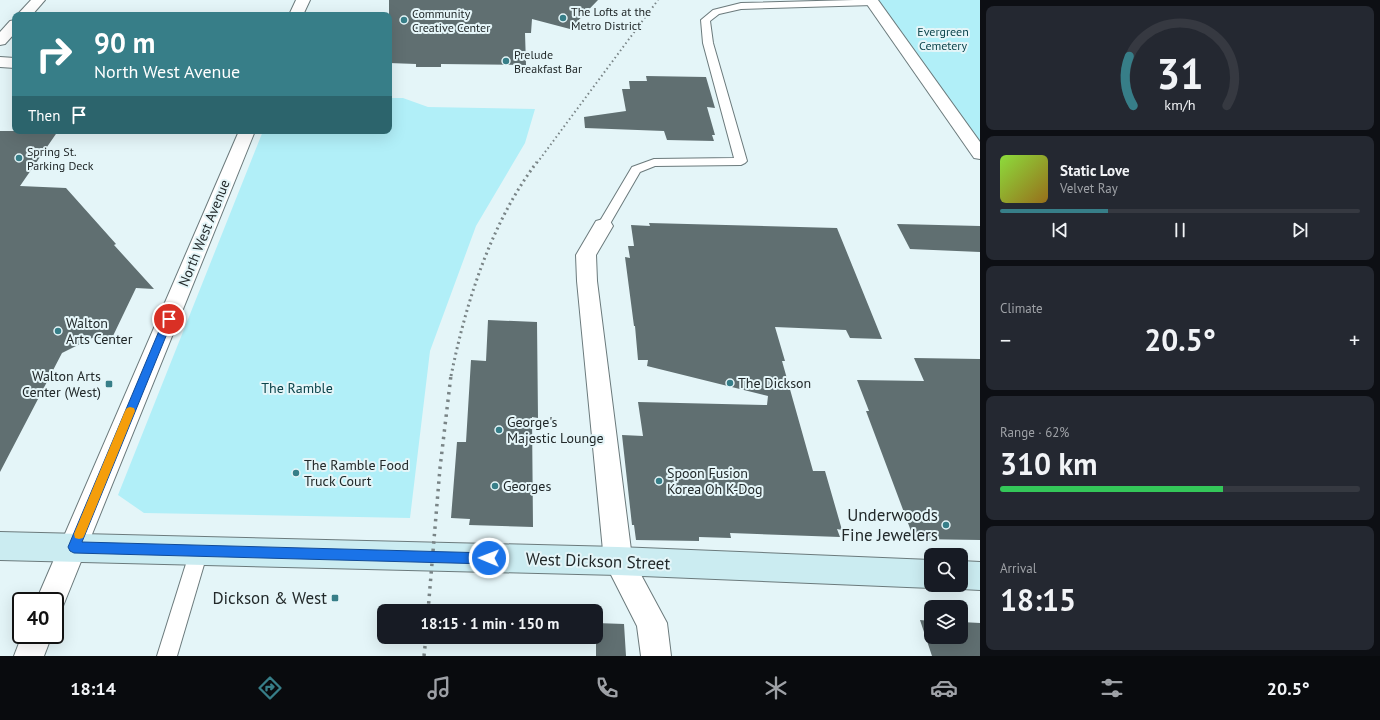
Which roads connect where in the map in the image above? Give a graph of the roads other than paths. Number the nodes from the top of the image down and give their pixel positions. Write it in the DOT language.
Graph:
graph roads {
  1 [pos="38,0"];
  2 [pos="302,0"];
  3 [pos="872,1"];
  4 [pos="27,12"];
  5 [pos="297,12"];
  6 [pos="12,27"];
  7 [pos="0,40"];
  8 [pos="0,62"];
  9 [pos="12,63"];
  10 [pos="246,134"];
  11 [pos="980,154"];
  12 [pos="603,226"];
  13 [pos="0,546"];
  14 [pos="74,547"];
  15 [pos="199,551"];
  16 [pos="618,561"];
  17 [pos="924,574"];
  18 [pos="968,575"];
  19 [pos="980,576"];
  20 [pos="56,592"];
  21 [pos="34,644"];
  22 [pos="29,656"];
  23 [pos="167,656"];
  24 [pos="656,656"];
  1 -- 4 [label="street"];
  2 -- 5 [label="street"];
  3 -- 11 [label="street"];
  3 -- 12 [label="lane"];
  6 -- 7 [label="street"];
  8 -- 9 [label="street"];
  10 -- 14 [label="street, North West Avenue"];
  12 -- 16 [label="street"];
  13 -- 14 [label="street, West Dickson Street"];
  14 -- 15 [label="street, West Dickson Street"];
  14 -- 20 [label="street, North West Avenue"];
  15 -- 16 [label="street, West Dickson Street"];
  15 -- 23 [label="lane"];
  16 -- 17 [label="street, West Dickson Street"];
  16 -- 24 [label="street"];
  18 -- 19 [label="street"];
  21 -- 22 [label="street"];
}
